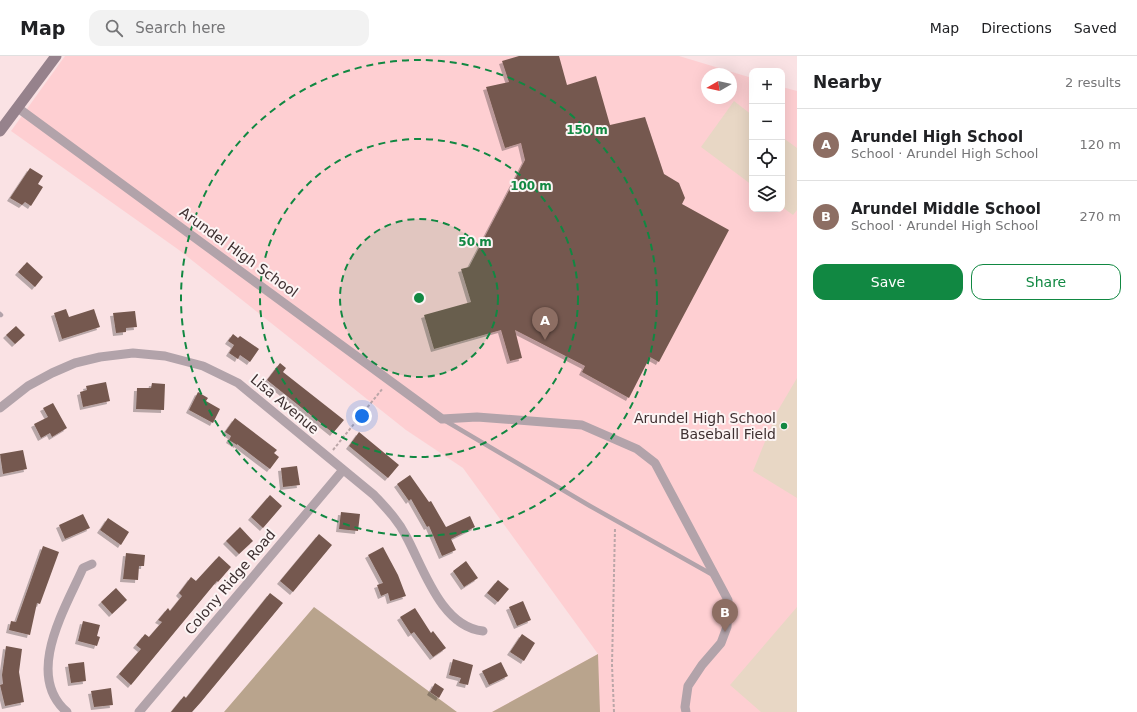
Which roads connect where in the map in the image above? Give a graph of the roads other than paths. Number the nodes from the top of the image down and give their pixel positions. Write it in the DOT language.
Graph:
graph roads {
  1 [pos="56,56"];
  2 [pos="18,108"];
  3 [pos="0,131"];
  4 [pos="0,408"];
  5 [pos="442,419"];
  6 [pos="343,470"];
  7 [pos="92,564"];
  8 [pos="716,578"];
  9 [pos="483,632"];
  10 [pos="68,712"];
  11 [pos="139,712"];
  12 [pos="686,712"];
  1 -- 2 [label="main road"];
  2 -- 3 [label="main road"];
  2 -- 5 [label="street, Arundel High School"];
  4 -- 6 [label="street, Lisa Avenue"];
  5 -- 8 [label="lane, Arundel High School"];
  5 -- 8 [label="street"];
  6 -- 9 [label="street, Lisa Avenue"];
  6 -- 11 [label="street, Colony Ridge Road"];
  7 -- 10 [label="street"];
  8 -- 12 [label="street"];
}
